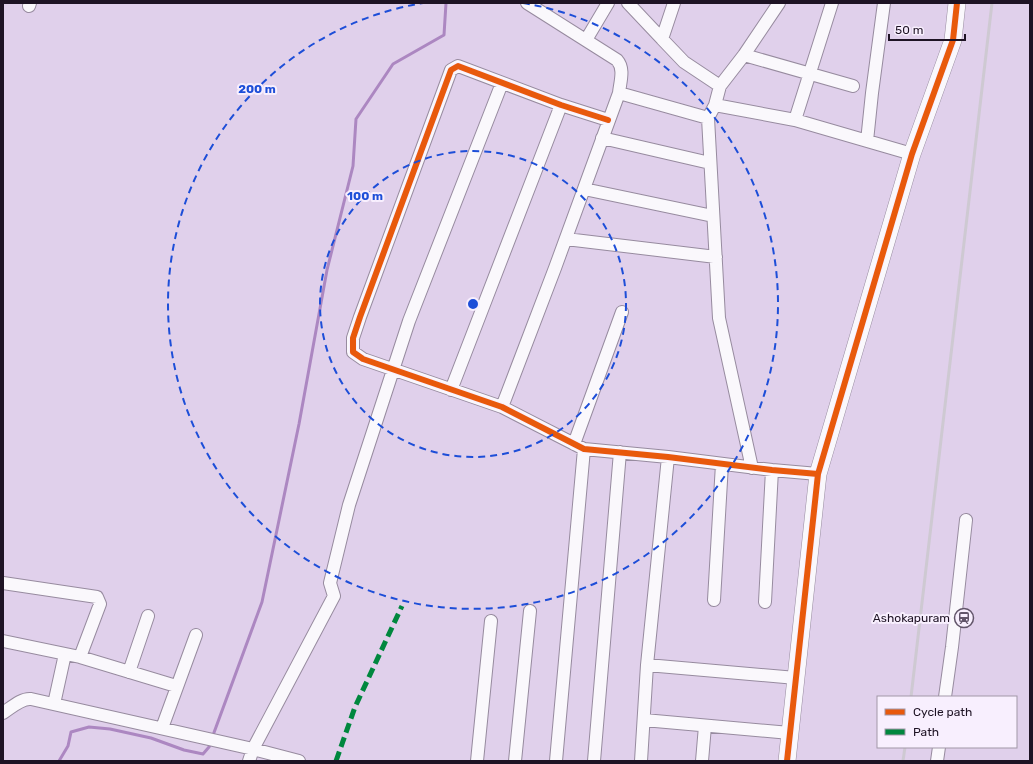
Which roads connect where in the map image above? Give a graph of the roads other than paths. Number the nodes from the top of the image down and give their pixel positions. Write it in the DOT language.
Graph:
graph roads {
  1 [pos="527,3"];
  2 [pos="608,3"];
  3 [pos="628,3"];
  4 [pos="674,3"];
  5 [pos="779,3"];
  6 [pos="832,3"];
  7 [pos="884,3"];
  8 [pos="958,3"];
  9 [pos="662,39"];
  10 [pos="586,40"];
  11 [pos="744,56"];
  12 [pos="809,74"];
  13 [pos="502,83"];
  14 [pos="720,86"];
  15 [pos="852,86"];
  16 [pos="619,93"];
  17 [pos="714,105"];
  18 [pos="561,106"];
  19 [pos="708,118"];
  20 [pos="608,120"];
  21 [pos="795,120"];
  22 [pos="602,138"];
  23 [pos="867,141"];
  24 [pos="912,154"];
  25 [pos="710,162"];
  26 [pos="584,189"];
  27 [pos="713,216"];
  28 [pos="566,239"];
  29 [pos="716,257"];
  30 [pos="622,312"];
  31 [pos="393,369"];
  32 [pos="451,390"];
  33 [pos="502,407"];
  34 [pos="579,446"];
  35 [pos="620,452"];
  36 [pos="668,457"];
  37 [pos="722,464"];
  38 [pos="752,468"];
  39 [pos="772,470"];
  40 [pos="818,474"];
  41 [pos="966,520"];
  42 [pos="3,583"];
  43 [pos="714,600"];
  44 [pos="764,602"];
  45 [pos="530,611"];
  46 [pos="148,616"];
  47 [pos="491,621"];
  48 [pos="196,635"];
  49 [pos="3,641"];
  50 [pos="65,654"];
  51 [pos="80,657"];
  52 [pos="647,665"];
  53 [pos="130,672"];
  54 [pos="796,678"];
  55 [pos="176,686"];
  56 [pos="945,696"];
  57 [pos="54,704"];
  58 [pos="3,713"];
  59 [pos="644,720"];
  60 [pos="705,726"];
  61 [pos="162,728"];
  62 [pos="790,733"];
  63 [pos="253,748"];
  64 [pos="939,748"];
  65 [pos="249,761"];
  66 [pos="299,761"];
  67 [pos="477,761"];
  68 [pos="515,761"];
  69 [pos="556,761"];
  70 [pos="594,761"];
  71 [pos="641,761"];
  72 [pos="702,761"];
  73 [pos="787,761"];
  74 [pos="937,761"];
  1 -- 10 [label="street"];
  2 -- 10 [label="street"];
  3 -- 9 [label="street"];
  4 -- 9 [label="street"];
  5 -- 11 [label="street"];
  6 -- 12 [label="street"];
  7 -- 23 [label="street"];
  8 -- 24 [label="street"];
  9 -- 14 [label="street"];
  10 -- 16 [label="street"];
  11 -- 12 [label="street"];
  11 -- 14 [label="street"];
  12 -- 15 [label="street"];
  12 -- 21 [label="street"];
  13 -- 18 [label="street"];
  13 -- 31 [label="street"];
  13 -- 31 [label="street"];
  14 -- 17 [label="street"];
  16 -- 19 [label="street"];
  16 -- 20 [label="street"];
  17 -- 19 [label="street"];
  17 -- 21 [label="street"];
  18 -- 20 [label="street"];
  18 -- 32 [label="street"];
  19 -- 25 [label="street"];
  20 -- 22 [label="street"];
  21 -- 23 [label="street"];
  22 -- 25 [label="street"];
  22 -- 26 [label="street"];
  23 -- 24 [label="street"];
  24 -- 40 [label="street"];
  25 -- 27 [label="street"];
  26 -- 27 [label="street"];
  26 -- 28 [label="street"];
  27 -- 29 [label="street"];
  28 -- 29 [label="street"];
  28 -- 33 [label="street"];
  29 -- 38 [label="street"];
  30 -- 34 [label="street"];
  31 -- 32 [label="street"];
  31 -- 63 [label="street"];
  32 -- 33 [label="street"];
  33 -- 34 [label="street"];
  34 -- 35 [label="street"];
  34 -- 69 [label="street"];
  35 -- 36 [label="street"];
  35 -- 70 [label="street"];
  36 -- 37 [label="street"];
  36 -- 52 [label="street"];
  37 -- 38 [label="street"];
  37 -- 43 [label="street"];
  38 -- 39 [label="street"];
  39 -- 40 [label="street"];
  39 -- 44 [label="street"];
  40 -- 54 [label="street"];
  41 -- 56 [label="street"];
  42 -- 51 [label="street"];
  45 -- 68 [label="street"];
  46 -- 53 [label="street"];
  47 -- 67 [label="street"];
  48 -- 55 [label="street"];
  49 -- 50 [label="street"];
  50 -- 51 [label="street"];
  50 -- 57 [label="street"];
  51 -- 53 [label="street"];
  52 -- 54 [label="street"];
  52 -- 59 [label="street"];
  53 -- 55 [label="street"];
  54 -- 62 [label="street"];
  55 -- 61 [label="street"];
  57 -- 58 [label="street"];
  57 -- 61 [label="street"];
  59 -- 60 [label="street"];
  59 -- 71 [label="street"];
  60 -- 62 [label="street"];
  60 -- 72 [label="street"];
  61 -- 63 [label="street"];
  62 -- 73 [label="street"];
  63 -- 65 [label="street"];
  63 -- 66 [label="street"];
  64 -- 74 [label="street"];
}
